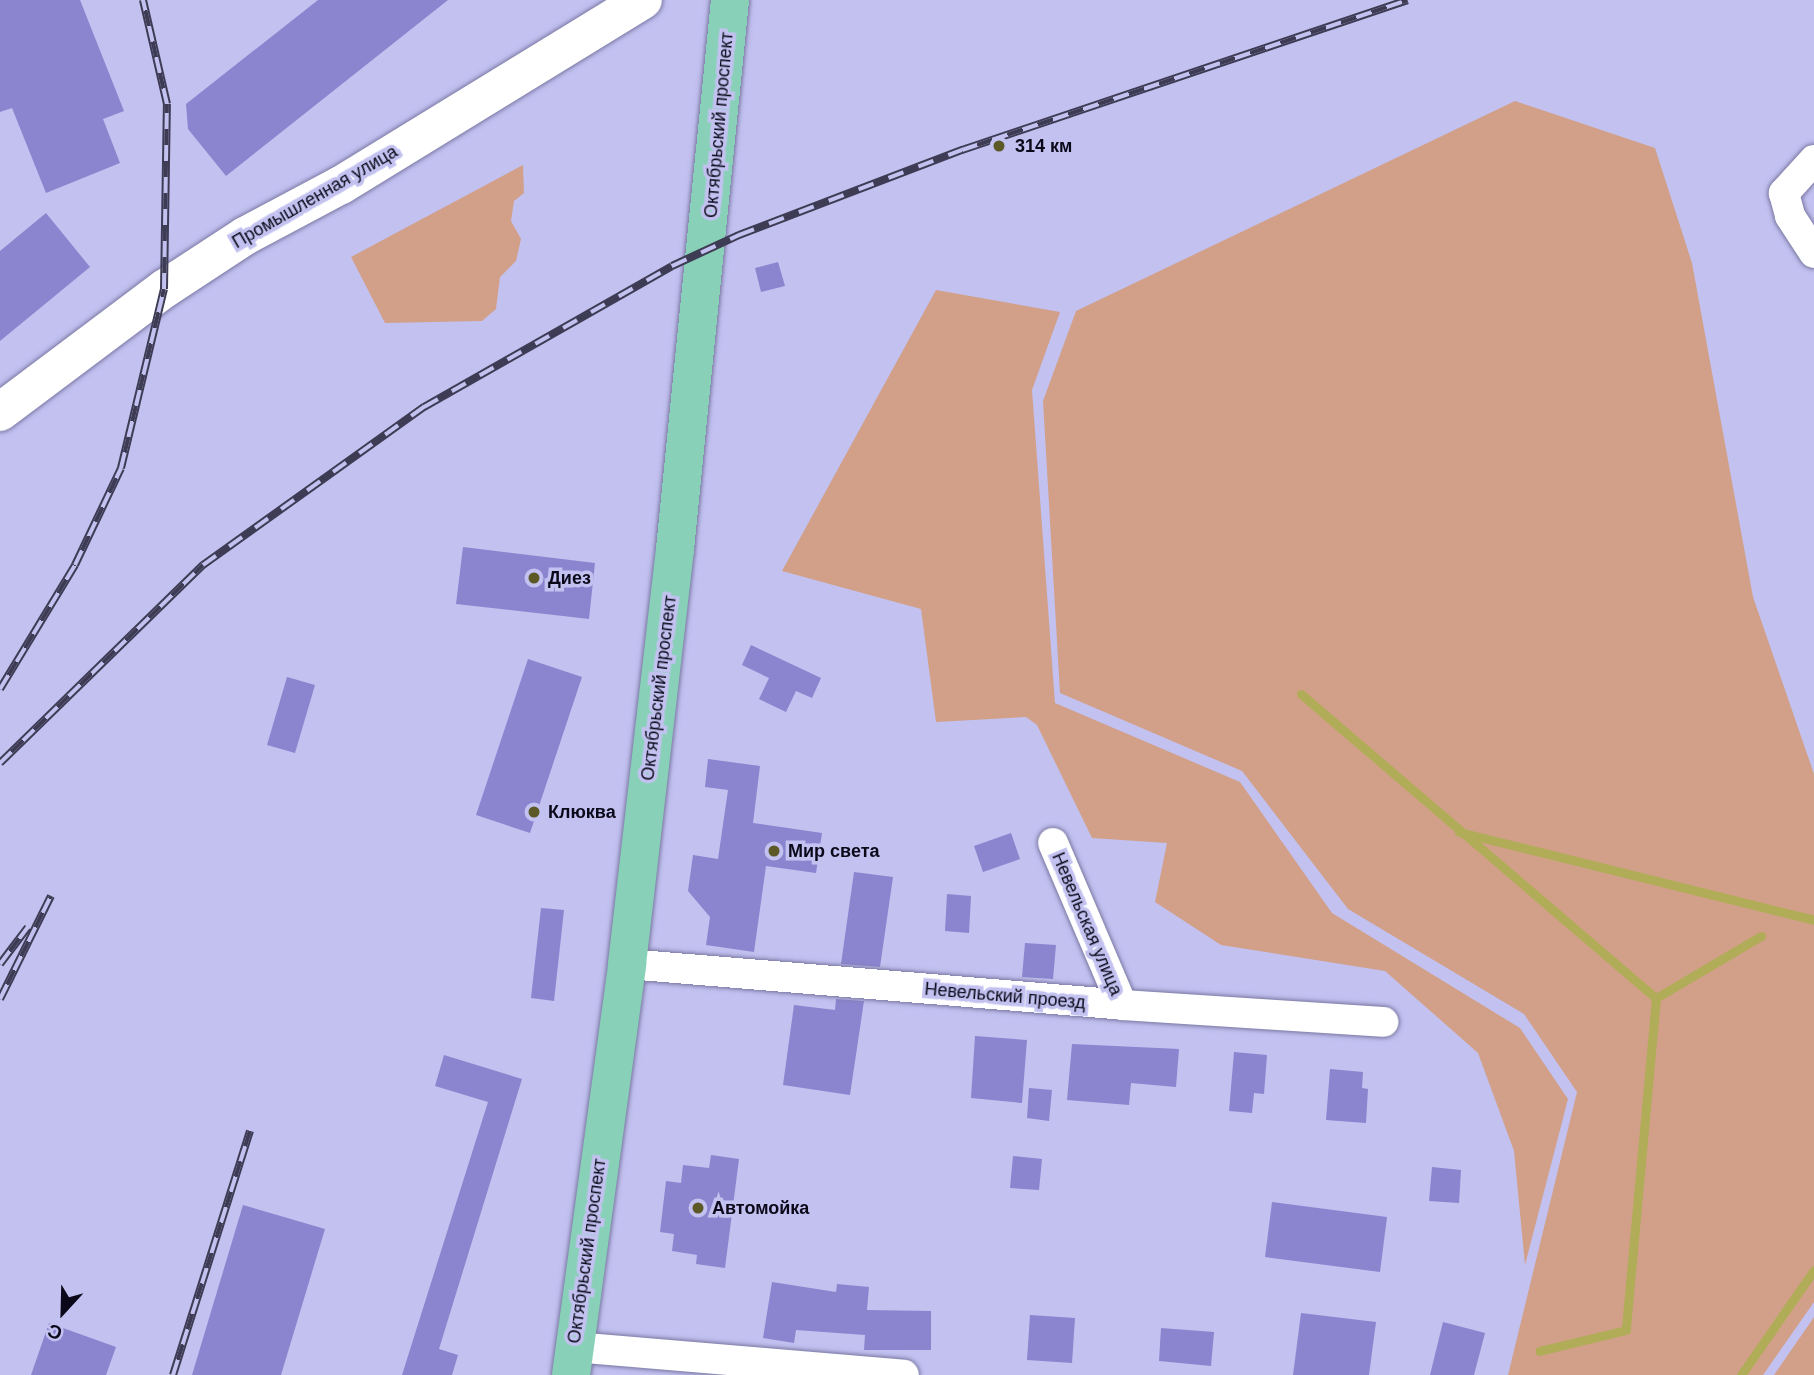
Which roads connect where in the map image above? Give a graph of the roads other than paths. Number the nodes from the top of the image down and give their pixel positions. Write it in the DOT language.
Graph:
graph roads {
  1 [pos="643,0"];
  2 [pos="730,0"];
  3 [pos="1812,160"];
  4 [pos="1814,253"];
  5 [pos="0,412"];
  6 [pos="1053,842"];
  7 [pos="627,964"];
  8 [pos="1122,1005"];
  9 [pos="1383,1022"];
  10 [pos="573,1361"];
  11 [pos="904,1375"];
  1 -- 5 [label="main road, Промышленная улица"];
  2 -- 7 [label="main road, Октябрьский проспект"];
  3 -- 4 [label="street"];
  6 -- 8 [label="street, Невельская улица"];
  7 -- 8 [label="street, Невельский проезд"];
  7 -- 10 [label="main road, Октябрьский проспект"];
  8 -- 9 [label="street, Невельский проезд"];
  10 -- 11 [label="street"];
}
